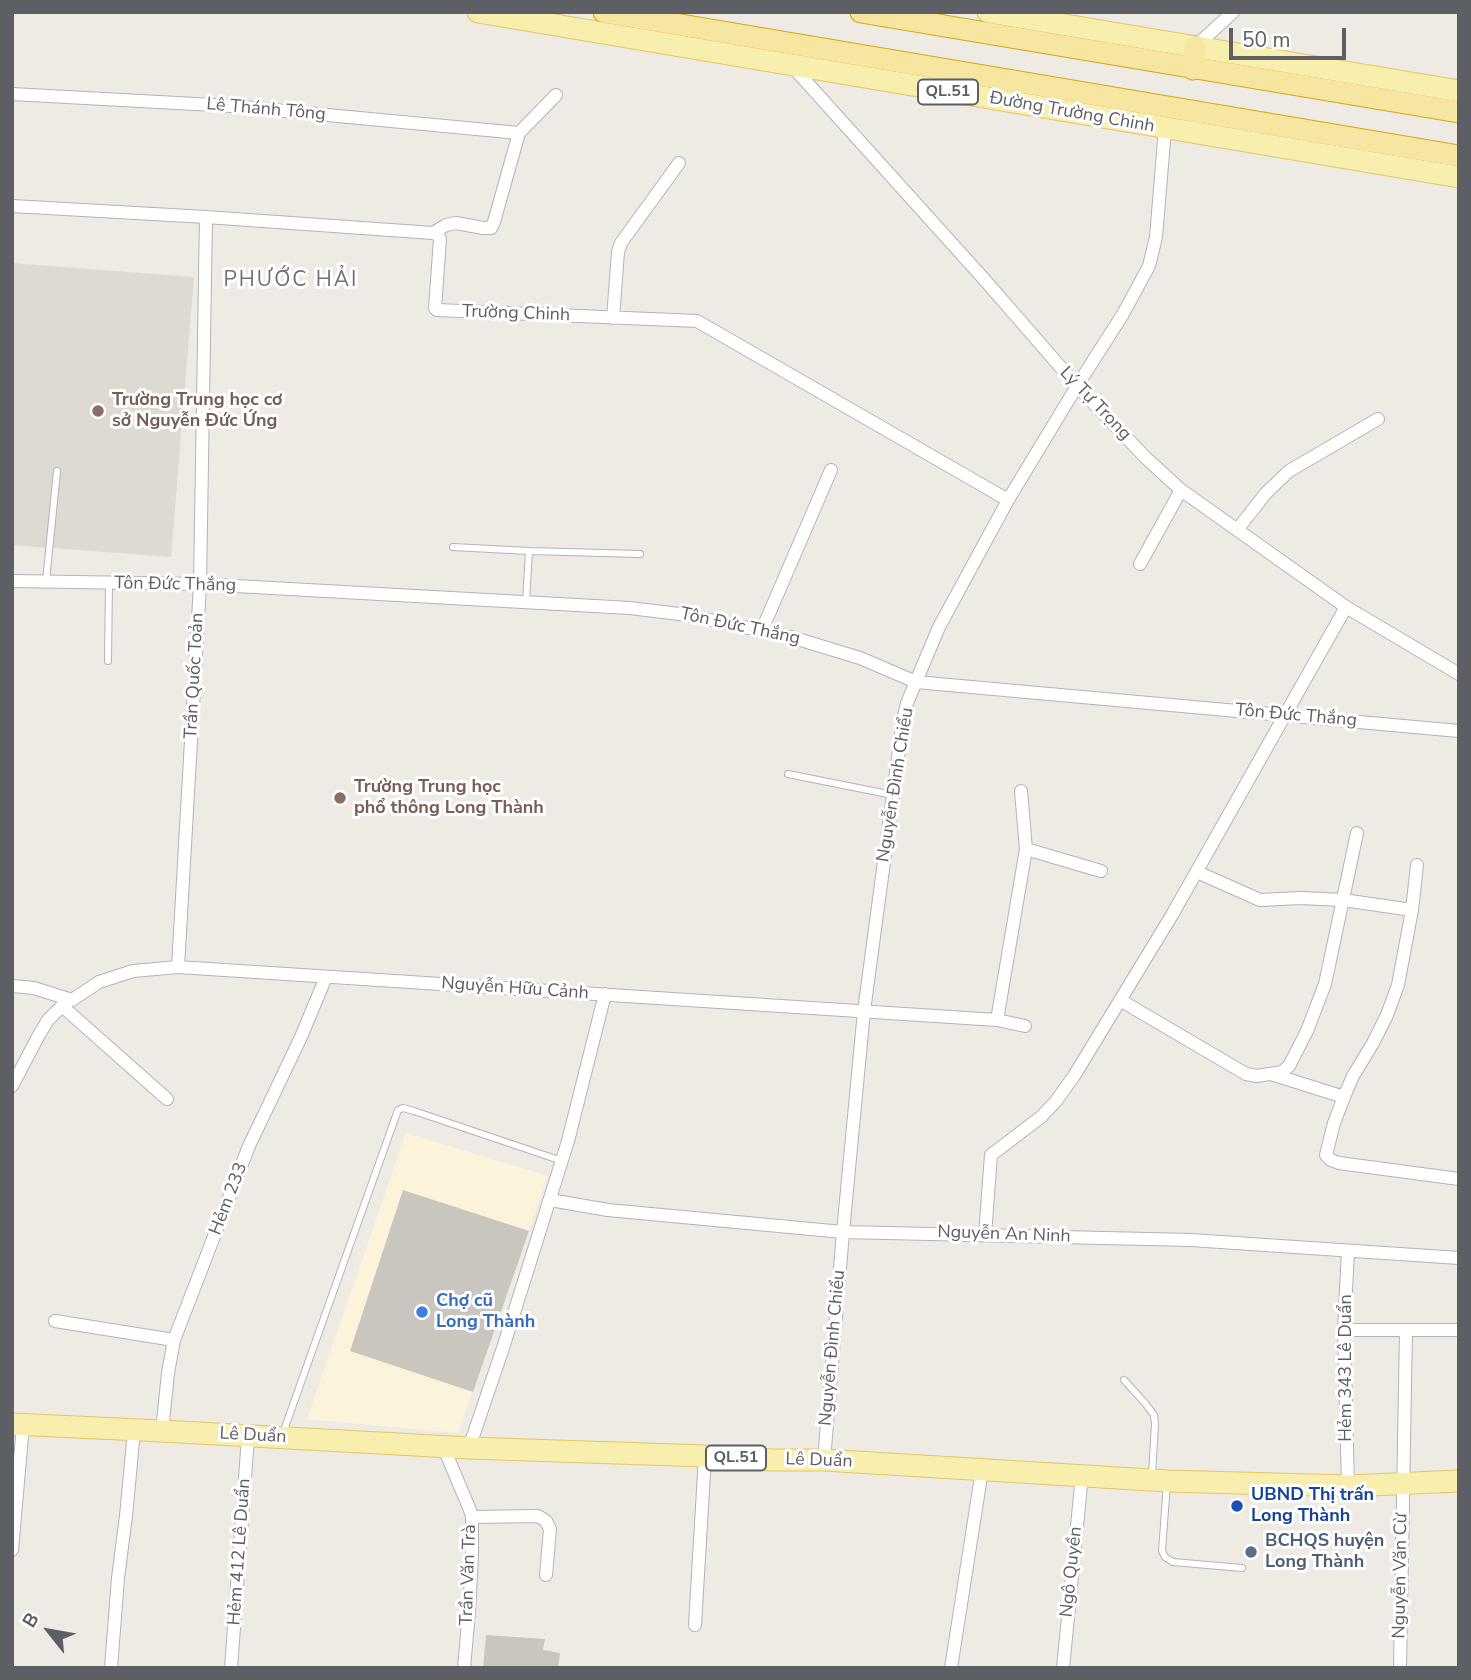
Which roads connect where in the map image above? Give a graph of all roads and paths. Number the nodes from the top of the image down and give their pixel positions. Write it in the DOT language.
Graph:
graph roads {
  1 [pos="478,12"];
  2 [pos="604,12"];
  3 [pos="862,12"];
  4 [pos="1233,12"];
  5 [pos="994,13"];
  6 [pos="794,55"];
  7 [pos="1194,58"];
  8 [pos="12,94"];
  9 [pos="556,95"];
  10 [pos="1446,96"];
  11 [pos="1459,112"];
  12 [pos="1167,118"];
  13 [pos="519,133"];
  14 [pos="1459,156"];
  15 [pos="1421,160"];
  16 [pos="679,163"];
  17 [pos="1459,177"];
  18 [pos="12,206"];
  19 [pos="206,217"];
  20 [pos="433,233"];
  21 [pos="613,318"];
  22 [pos="1076,386"];
  23 [pos="1378,419"];
  24 [pos="831,470"];
  25 [pos="57,471"];
  26 [pos="1181,490"];
  27 [pos="1008,500"];
  28 [pos="1237,530"];
  29 [pos="453,547"];
  30 [pos="529,551"];
  31 [pos="640,554"];
  32 [pos="1140,564"];
  33 [pos="12,581"];
  34 [pos="46,583"];
  35 [pos="110,583"];
  36 [pos="200,584"];
  37 [pos="526,602"];
  38 [pos="1346,607"];
  39 [pos="762,630"];
  40 [pos="108,662"];
  41 [pos="1459,674"];
  42 [pos="916,682"];
  43 [pos="1284,715"];
  44 [pos="1459,731"];
  45 [pos="788,774"];
  46 [pos="1021,791"];
  47 [pos="893,795"];
  48 [pos="1357,833"];
  49 [pos="1026,849"];
  50 [pos="1417,865"];
  51 [pos="1101,871"];
  52 [pos="1197,872"];
  53 [pos="1343,900"];
  54 [pos="1412,910"];
  55 [pos="178,967"];
  56 [pos="326,977"];
  57 [pos="12,986"];
  58 [pos="605,995"];
  59 [pos="1120,1000"];
  60 [pos="67,1003"];
  61 [pos="864,1011"];
  62 [pos="997,1020"];
  63 [pos="1026,1026"];
  64 [pos="1271,1074"];
  65 [pos="12,1086"];
  66 [pos="1344,1097"];
  67 [pos="167,1099"];
  68 [pos="562,1161"];
  69 [pos="1459,1179"];
  70 [pos="550,1200"];
  71 [pos="843,1232"];
  72 [pos="985,1235"];
  73 [pos="1348,1251"];
  74 [pos="1459,1258"];
  75 [pos="55,1321"];
  76 [pos="1344,1330"];
  77 [pos="1406,1330"];
  78 [pos="1459,1330"];
  79 [pos="174,1340"];
  80 [pos="1124,1380"];
  81 [pos="18,1425"];
  82 [pos="134,1431"];
  83 [pos="162,1431"];
  84 [pos="248,1437"];
  85 [pos="281,1438"];
  86 [pos="443,1446"];
  87 [pos="469,1448"];
  88 [pos="705,1456"];
  89 [pos="824,1460"];
  90 [pos="982,1470"];
  91 [pos="1082,1475"];
  92 [pos="1160,1481"];
  93 [pos="1459,1481"];
  94 [pos="1402,1484"];
  95 [pos="1348,1486"];
  96 [pos="472,1517"];
  97 [pos="12,1550"];
  98 [pos="1242,1568"];
  99 [pos="546,1574"];
  100 [pos="695,1625"];
  101 [pos="111,1668"];
  102 [pos="230,1668"];
  103 [pos="464,1668"];
  104 [pos="951,1668"];
  105 [pos="1063,1668"];
  106 [pos="1400,1668"];
  1 -- 6 [label="main road, Đường Trường Chinh / QL.51"];
  2 -- 6 [label="highway, Đường Trường Chinh / QL.51"];
  3 -- 7 [label="highway"];
  4 -- 7 [label="street"];
  5 -- 7 [label="main road"];
  6 -- 12 [label="highway, Đường Trường Chinh / QL.51"];
  6 -- 22 [label="street, Lý Tự Trọng"];
  7 -- 10 [label="highway"];
  8 -- 13 [label="street, Lê Thánh Tông"];
  9 -- 13 [label="street"];
  10 -- 11 [label="highway"];
  12 -- 15 [label="highway, Đường Trường Chinh / QL.51"];
  12 -- 22 [label="street, Nguyễn Đình Chiểu"];
  13 -- 20 [label="street"];
  14 -- 15 [label="highway, QL.51"];
  15 -- 17 [label="main road, Đường Trường Chinh / QL.51"];
  16 -- 21 [label="street"];
  18 -- 19 [label="street"];
  19 -- 20 [label="street"];
  19 -- 36 [label="street, Trần Quốc Toản"];
  20 -- 21 [label="street, Trường Chinh"];
  21 -- 27 [label="street, Trường Chinh"];
  22 -- 26 [label="street, Lý Tự Trọng"];
  22 -- 27 [label="street, Nguyễn Đình Chiểu"];
  23 -- 28 [label="street"];
  24 -- 39 [label="street"];
  25 -- 34 [label="lane"];
  26 -- 28 [label="street, Lý Tự Trọng"];
  26 -- 32 [label="street"];
  27 -- 42 [label="street, Nguyễn Đình Chiểu"];
  28 -- 38 [label="street, Lý Tự Trọng"];
  29 -- 30 [label="lane"];
  30 -- 31 [label="lane"];
  30 -- 37 [label="lane"];
  33 -- 34 [label="street, Tôn Đức Thắng"];
  34 -- 35 [label="street, Tôn Đức Thắng"];
  35 -- 36 [label="street, Tôn Đức Thắng"];
  35 -- 40 [label="lane"];
  36 -- 37 [label="street, Tôn Đức Thắng"];
  36 -- 55 [label="street, Trần Quốc Toản"];
  37 -- 39 [label="street, Tôn Đức Thắng"];
  38 -- 41 [label="street, Lý Tự Trọng"];
  38 -- 43 [label="street"];
  39 -- 42 [label="street, Tôn Đức Thắng"];
  42 -- 43 [label="street, Tôn Đức Thắng"];
  42 -- 47 [label="street, Nguyễn Đình Chiểu"];
  43 -- 44 [label="street, Tôn Đức Thắng"];
  43 -- 52 [label="street"];
  45 -- 47 [label="lane"];
  46 -- 49 [label="street"];
  47 -- 61 [label="street, Nguyễn Đình Chiểu"];
  48 -- 53 [label="street"];
  49 -- 51 [label="street"];
  49 -- 62 [label="street"];
  50 -- 54 [label="street"];
  52 -- 53 [label="street"];
  52 -- 59 [label="street"];
  53 -- 54 [label="street"];
  53 -- 64 [label="street"];
  54 -- 66 [label="street"];
  55 -- 56 [label="street, Nguyễn Hữu Cảnh"];
  55 -- 60 [label="street, Nguyễn Hữu Cảnh"];
  56 -- 58 [label="street, Nguyễn Hữu Cảnh"];
  56 -- 79 [label="street, Hẻm 233"];
  57 -- 60 [label="street"];
  58 -- 61 [label="street, Nguyễn Hữu Cảnh"];
  58 -- 68 [label="street"];
  59 -- 64 [label="street"];
  59 -- 72 [label="street"];
  60 -- 65 [label="street, Nguyễn Hữu Cảnh"];
  60 -- 67 [label="street"];
  61 -- 62 [label="street, Nguyễn Hữu Cảnh"];
  61 -- 71 [label="street, Nguyễn Đình Chiểu"];
  62 -- 63 [label="street, Nguyễn Hữu Cảnh"];
  64 -- 66 [label="street"];
  66 -- 69 [label="street"];
  68 -- 70 [label="street"];
  68 -- 85 [label="lane"];
  70 -- 71 [label="street, Nguyễn An Ninh"];
  70 -- 87 [label="street"];
  71 -- 72 [label="street, Nguyễn An Ninh"];
  71 -- 89 [label="street, Nguyễn Đình Chiểu"];
  72 -- 73 [label="street, Nguyễn An Ninh"];
  73 -- 74 [label="street, Nguyễn An Ninh"];
  73 -- 76 [label="street, Hẻm 343 Lê Duẩn"];
  75 -- 79 [label="street"];
  76 -- 77 [label="street"];
  76 -- 95 [label="street, Hẻm 343 Lê Duẩn"];
  77 -- 78 [label="street"];
  77 -- 94 [label="street, Nguyễn Văn Cừ"];
  79 -- 83 [label="street, Hẻm 233"];
  80 -- 92 [label="lane"];
  81 -- 82 [label="main road, Lê Duẩn / QL.51"];
  81 -- 97 [label="street"];
  82 -- 83 [label="main road, Lê Duẩn / QL.51"];
  82 -- 101 [label="street"];
  83 -- 84 [label="main road, Lê Duẩn / QL.51"];
  84 -- 85 [label="main road, Lê Duẩn / QL.51"];
  84 -- 102 [label="street, Hẻm 412 Lê Duẩn"];
  85 -- 86 [label="main road, Lê Duẩn / QL.51"];
  86 -- 87 [label="main road, Lê Duẩn / QL.51"];
  86 -- 96 [label="street, Trần Văn Trà"];
  87 -- 88 [label="main road, Lê Duẩn / QL.51"];
  88 -- 89 [label="main road, Lê Duẩn / QL.51"];
  88 -- 100 [label="street"];
  89 -- 90 [label="main road, Lê Duẩn / QL.51"];
  90 -- 91 [label="main road, Lê Duẩn / QL.51"];
  90 -- 104 [label="street"];
  91 -- 92 [label="main road, Lê Duẩn / QL.51"];
  91 -- 105 [label="street, Ngô Quyền"];
  92 -- 95 [label="main road, Lê Duẩn / QL.51"];
  92 -- 98 [label="lane"];
  93 -- 94 [label="main road, Lê Duẩn / QL.51"];
  94 -- 95 [label="main road, Lê Duẩn / QL.51"];
  94 -- 106 [label="street, Nguyễn Văn Cừ"];
  96 -- 99 [label="street"];
  96 -- 103 [label="street, Trần Văn Trà"];
}
